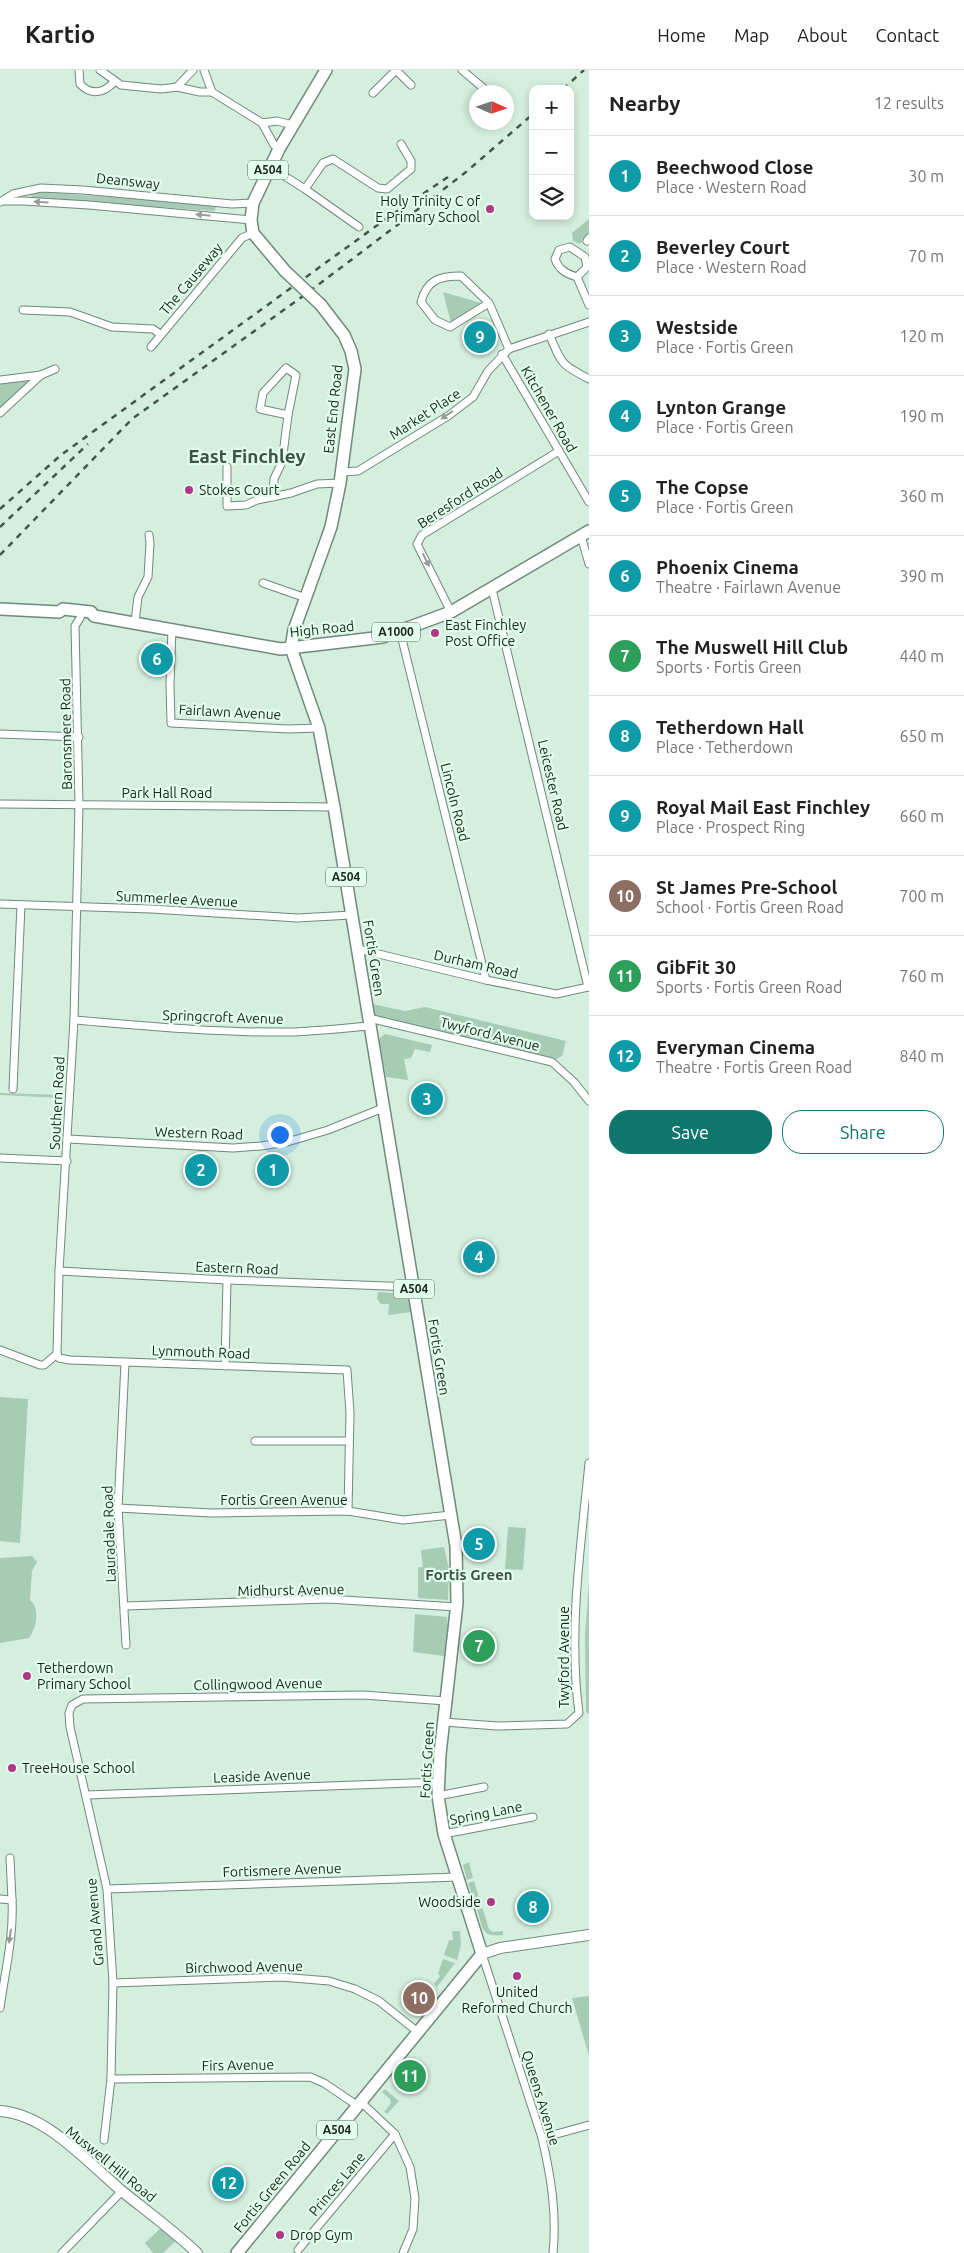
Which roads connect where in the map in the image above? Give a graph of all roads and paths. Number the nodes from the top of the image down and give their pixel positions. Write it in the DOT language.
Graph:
graph roads {
  1 [pos="79,70"];
  2 [pos="100,70"];
  3 [pos="193,70"];
  4 [pos="204,70"];
  5 [pos="326,70"];
  6 [pos="396,70"];
  7 [pos="462,70"];
  8 [pos="114,82"];
  9 [pos="411,85"];
  10 [pos="480,85"];
  11 [pos="177,87"];
  12 [pos="212,92"];
  13 [pos="373,93"];
  14 [pos="262,123"];
  15 [pos="293,125"];
  16 [pos="401,144"];
  17 [pos="279,149"];
  18 [pos="270,167"];
  19 [pos="305,189"];
  20 [pos="1,202"];
  21 [pos="253,203"];
  22 [pos="251,220"];
  23 [pos="359,227"];
  24 [pos="254,233"];
  25 [pos="577,277"];
  26 [pos="489,303"];
  27 [pos="589,305"];
  28 [pos="23,310"];
  29 [pos="589,322"];
  30 [pos="160,334"];
  31 [pos="549,334"];
  32 [pos="151,347"];
  33 [pos="509,348"];
  34 [pos="502,354"];
  35 [pos="55,369"];
  36 [pos="41,375"];
  37 [pos="589,379"];
  38 [pos="0,380"];
  39 [pos="0,413"];
  40 [pos="288,415"];
  41 [pos="558,451"];
  42 [pos="227,467"];
  43 [pos="340,478"];
  44 [pos="273,497"];
  45 [pos="589,502"];
  46 [pos="585,534"];
  47 [pos="149,535"];
  48 [pos="589,564"];
  49 [pos="263,583"];
  50 [pos="492,589"];
  51 [pos="306,598"];
  52 [pos="1,610"];
  53 [pos="59,612"];
  54 [pos="451,612"];
  55 [pos="94,616"];
  56 [pos="77,622"];
  57 [pos="134,622"];
  58 [pos="172,630"];
  59 [pos="400,631"];
  60 [pos="292,648"];
  61 [pos="319,728"];
  62 [pos="0,734"];
  63 [pos="79,737"];
  64 [pos="0,804"];
  65 [pos="79,806"];
  66 [pos="334,807"];
  67 [pos="78,852"];
  68 [pos="0,904"];
  69 [pos="21,906"];
  70 [pos="77,907"];
  71 [pos="352,915"];
  72 [pos="358,949"];
  73 [pos="486,980"];
  74 [pos="589,987"];
  75 [pos="74,1020"];
  76 [pos="370,1022"];
  77 [pos="13,1089"];
  78 [pos="589,1101"];
  79 [pos="383,1108"];
  80 [pos="68,1140"];
  81 [pos="0,1158"];
  82 [pos="67,1161"];
  83 [pos="59,1271"];
  84 [pos="227,1280"];
  85 [pos="413,1287"];
  86 [pos="0,1350"];
  87 [pos="56,1354"];
  88 [pos="125,1363"];
  89 [pos="225,1366"];
  90 [pos="255,1441"];
  91 [pos="348,1442"];
  92 [pos="589,1464"];
  93 [pos="118,1508"];
  94 [pos="348,1511"];
  95 [pos="451,1515"];
  96 [pos="125,1606"];
  97 [pos="456,1607"];
  98 [pos="126,1645"];
  99 [pos="446,1701"];
  100 [pos="72,1705"];
  101 [pos="444,1722"];
  102 [pos="438,1782"];
  103 [pos="484,1787"];
  104 [pos="87,1795"];
  105 [pos="438,1796"];
  106 [pos="533,1817"];
  107 [pos="444,1834"];
  108 [pos="10,1858"];
  109 [pos="458,1877"];
  110 [pos="107,1889"];
  111 [pos="0,1899"];
  112 [pos="12,1900"];
  113 [pos="589,1936"];
  114 [pos="482,1954"];
  115 [pos="113,1983"];
  116 [pos="0,2008"];
  117 [pos="419,2033"];
  118 [pos="111,2079"];
  119 [pos="359,2104"];
  120 [pos="0,2110"];
  121 [pos="589,2125"];
  122 [pos="395,2134"];
  123 [pos="542,2138"];
  124 [pos="104,2140"];
  125 [pos="122,2191"];
  126 [pos="298,2250"];
  127 [pos="62,2253"];
  128 [pos="197,2253"];
  129 [pos="237,2253"];
  130 [pos="403,2253"];
  131 [pos="553,2253"];
  1 -- 8 [label="street"];
  2 -- 8 [label="street"];
  3 -- 11 [label="street"];
  4 -- 12 [label="street"];
  5 -- 15 [label="main road, East End Road / A504"];
  6 -- 9 [label="street"];
  6 -- 13 [label="street"];
  7 -- 10 [label="street"];
  8 -- 11 [label="street"];
  11 -- 12 [label="street"];
  12 -- 14 [label="street"];
  14 -- 15 [label="street"];
  14 -- 17 [label="street"];
  15 -- 17 [label="main road, East End Road / A504"];
  16 -- 19 [label="street"];
  17 -- 18 [label="main road, East End Road / A504"];
  18 -- 19 [label="street"];
  18 -- 21 [label="main road, East End Road / A504"];
  19 -- 23 [label="street"];
  20 -- 21 [label="street, Deansway"];
  22 -- 20 [label="street, Deansway, one-way"];
  21 -- 22 [label="main road, East End Road / A504"];
  22 -- 24 [label="main road, East End Road / A504"];
  24 -- 30 [label="street, The Causeway"];
  24 -- 43 [label="main road, East End Road / A504, bridge"];
  25 -- 25 [label="street"];
  25 -- 27 [label="street"];
  26 -- 26 [label="street"];
  26 -- 33 [label="street"];
  28 -- 30 [label="street"];
  29 -- 31 [label="street, Market Place"];
  30 -- 32 [label="street, The Causeway"];
  31 -- 33 [label="street, Market Place"];
  31 -- 37 [label="street"];
  33 -- 34 [label="street, Market Place"];
  34 -- 41 [label="street, Kitchener Road"];
  34 -- 43 [label="street, Market Place, one-way"];
  35 -- 36 [label="street"];
  36 -- 38 [label="street"];
  36 -- 39 [label="street"];
  40 -- 40 [label="street"];
  40 -- 44 [label="street"];
  41 -- 45 [label="street, Kitchener Road"];
  41 -- 54 [label="street, Beresford Road, one-way"];
  42 -- 44 [label="street, Market Place"];
  43 -- 44 [label="street, Market Place"];
  43 -- 51 [label="main road, East End Road / A504"];
  46 -- 48 [label="street"];
  46 -- 50 [label="main road, High Road / A1000"];
  47 -- 57 [label="street"];
  49 -- 51 [label="street"];
  50 -- 54 [label="main road, High Road / A1000"];
  50 -- 74 [label="street, Leicester Road"];
  51 -- 60 [label="main road, East End Road / A504"];
  52 -- 53 [label="main road, High Road / A1000"];
  53 -- 55 [label="main road, High Road / A1000"];
  53 -- 56 [label="main road, High Road / A1000"];
  54 -- 59 [label="main road, High Road / A1000"];
  55 -- 56 [label="main road, High Road / A1000"];
  55 -- 57 [label="main road, High Road / A1000"];
  56 -- 63 [label="street, Baronsmere Road"];
  57 -- 58 [label="main road, High Road / A1000"];
  58 -- 60 [label="main road, High Road / A1000"];
  58 -- 61 [label="street, Fairlawn Avenue"];
  59 -- 60 [label="main road, High Road / A1000"];
  59 -- 73 [label="street, Lincoln Road"];
  60 -- 61 [label="main road, Fortis Green / A504"];
  61 -- 66 [label="main road, Fortis Green / A504"];
  62 -- 63 [label="street"];
  63 -- 65 [label="street, Baronsmere Road"];
  64 -- 65 [label="street, Park Hall Road"];
  65 -- 66 [label="street, Park Hall Road"];
  65 -- 67 [label="street, Baronsmere Road"];
  66 -- 71 [label="main road, Fortis Green / A504"];
  67 -- 70 [label="street, Southern Road"];
  68 -- 69 [label="street, Summerlee Avenue"];
  69 -- 70 [label="street, Summerlee Avenue"];
  69 -- 77 [label="street"];
  70 -- 71 [label="street, Summerlee Avenue"];
  70 -- 75 [label="street, Southern Road"];
  71 -- 72 [label="main road, Fortis Green / A504"];
  72 -- 73 [label="street, Durham Road"];
  72 -- 76 [label="main road, Fortis Green / A504"];
  73 -- 74 [label="street, Durham Road"];
  75 -- 76 [label="street, Springcroft Avenue"];
  75 -- 80 [label="street, Southern Road"];
  76 -- 78 [label="street, Twyford Avenue"];
  76 -- 79 [label="main road, Fortis Green / A504"];
  79 -- 80 [label="street, Western Road"];
  79 -- 85 [label="main road, Fortis Green / A504"];
  80 -- 82 [label="street, Southern Road"];
  81 -- 82 [label="street"];
  82 -- 83 [label="street, Southern Road"];
  83 -- 84 [label="street, Eastern Road"];
  83 -- 87 [label="street, Southern Road"];
  84 -- 85 [label="street, Eastern Road"];
  84 -- 89 [label="street"];
  85 -- 95 [label="main road, Fortis Green / A504"];
  86 -- 87 [label="street"];
  87 -- 88 [label="street, Lynmouth Road"];
  88 -- 89 [label="street, Lynmouth Road"];
  88 -- 93 [label="street, Lauradale Road"];
  89 -- 91 [label="street, Lynmouth Road"];
  90 -- 91 [label="street"];
  91 -- 94 [label="street"];
  92 -- 101 [label="street, Twyford Avenue"];
  93 -- 94 [label="street, Fortis Green Avenue"];
  93 -- 96 [label="street, Lauradale Road"];
  94 -- 95 [label="street, Fortis Green Avenue"];
  95 -- 97 [label="main road, Fortis Green / A504"];
  96 -- 97 [label="street, Midhurst Avenue"];
  96 -- 98 [label="street, Lauradale Road"];
  97 -- 99 [label="main road, Fortis Green / A504"];
  99 -- 100 [label="street, Collingwood Avenue"];
  99 -- 101 [label="main road, Fortis Green / A504"];
  100 -- 104 [label="street, Grand Avenue"];
  101 -- 102 [label="main road, Fortis Green / A504"];
  102 -- 104 [label="street, Leaside Avenue"];
  102 -- 105 [label="main road, Fortis Green / A504"];
  103 -- 105 [label="street"];
  104 -- 110 [label="street, Grand Avenue"];
  105 -- 107 [label="main road, Fortis Green / A504"];
  106 -- 107 [label="street, Spring Lane"];
  107 -- 109 [label="main road, Fortis Green / A504"];
  108 -- 112 [label="street"];
  109 -- 110 [label="street, Fortismere Avenue"];
  109 -- 114 [label="main road, Fortis Green / A504"];
  110 -- 115 [label="street, Grand Avenue"];
  111 -- 112 [label="street"];
  112 -- 116 [label="street, one-way"];
  113 -- 114 [label="main road"];
  114 -- 117 [label="main road, Fortis Green Road / A504"];
  114 -- 123 [label="street, Queens Avenue"];
  115 -- 117 [label="street, Birchwood Avenue"];
  115 -- 118 [label="street, Grand Avenue"];
  117 -- 119 [label="main road, Fortis Green Road / A504"];
  118 -- 119 [label="street, Firs Avenue"];
  118 -- 124 [label="street, Grand Avenue"];
  119 -- 122 [label="street, Firs Avenue"];
  119 -- 129 [label="main road, Fortis Green Road / A504"];
  120 -- 125 [label="main road, Muswell Hill Road"];
  121 -- 123 [label="street"];
  122 -- 126 [label="street, Princes Lane"];
  122 -- 130 [label="street"];
  123 -- 131 [label="street, Queens Avenue"];
  125 -- 127 [label="street"];
  125 -- 128 [label="main road, Muswell Hill Road"];
}
